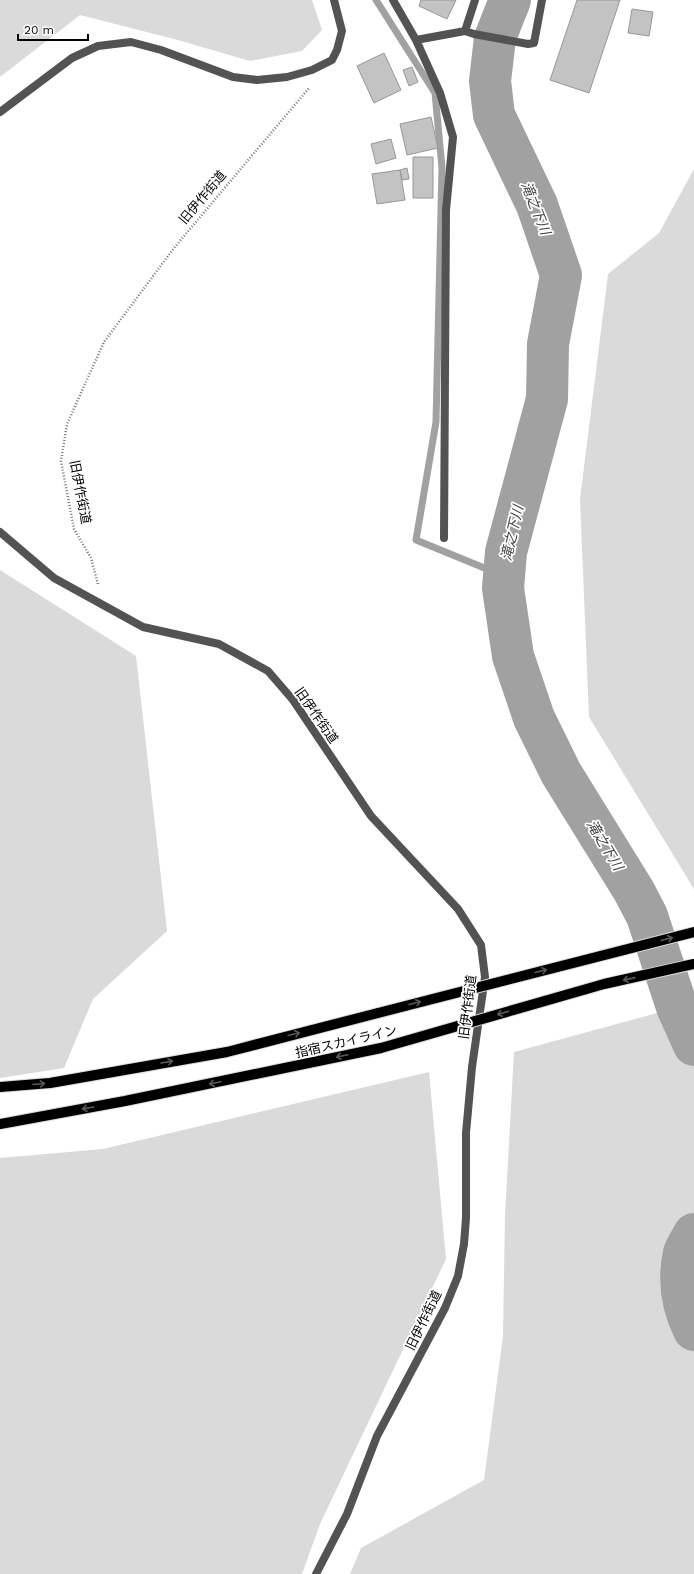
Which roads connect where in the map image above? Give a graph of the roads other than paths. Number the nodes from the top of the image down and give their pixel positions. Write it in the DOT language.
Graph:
graph roads {
  1 [pos="334,0"];
  2 [pos="393,0"];
  3 [pos="475,0"];
  4 [pos="542,0"];
  5 [pos="465,31"];
  6 [pos="416,40"];
  7 [pos="0,112"];
  8 [pos="0,532"];
  9 [pos="444,538"];
  10 [pos="694,932"];
  11 [pos="694,964"];
  12 [pos="0,1087"];
  13 [pos="0,1124"];
  14 [pos="316,1574"];
  1 -- 7 [label="street"];
  2 -- 6 [label="street"];
  3 -- 5 [label="street"];
  4 -- 5 [label="street"];
  5 -- 6 [label="street"];
  6 -- 9 [label="street"];
  8 -- 14 [label="street, 旧伊作街道"];
  12 -- 10 [label="main road, 指宿スカイライン, one-way, bridge"];
  11 -- 13 [label="main road, 指宿スカイライン, one-way, bridge"];
}
